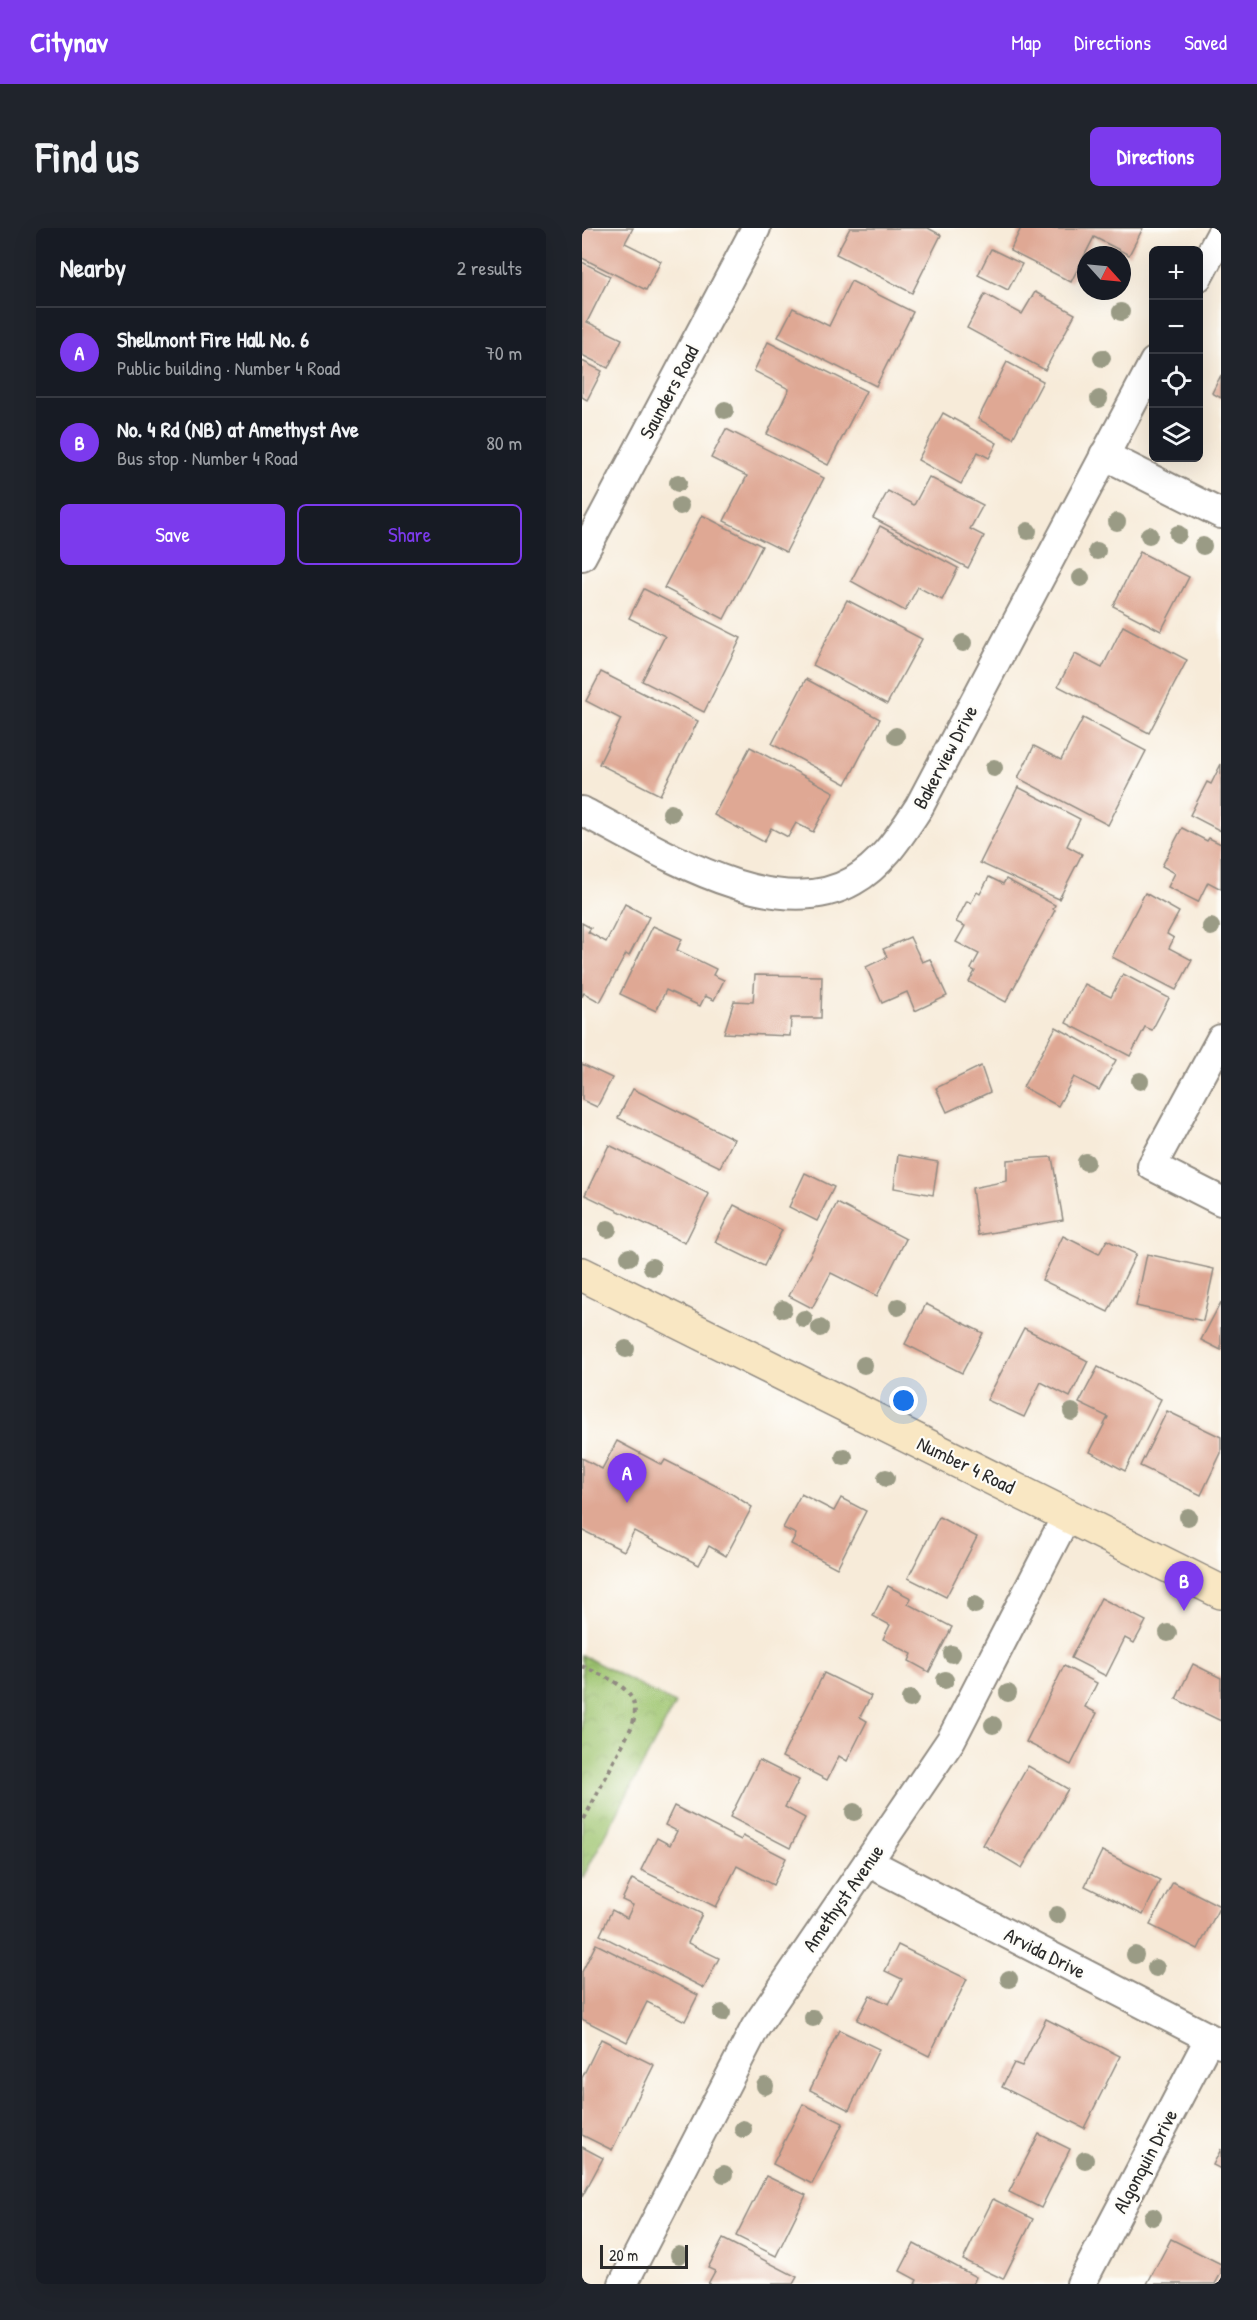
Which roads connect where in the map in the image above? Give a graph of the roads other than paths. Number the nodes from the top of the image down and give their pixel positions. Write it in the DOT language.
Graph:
graph roads {
  1 [pos="756,228"];
  2 [pos="1221,234"];
  3 [pos="1203,268"];
  4 [pos="1149,371"];
  5 [pos="1104,455"];
  6 [pos="1221,514"];
  7 [pos="582,556"];
  8 [pos="582,811"];
  9 [pos="1221,1039"];
  10 [pos="1221,1201"];
  11 [pos="582,1274"];
  12 [pos="1067,1515"];
  13 [pos="1221,1592"];
  14 [pos="868,1862"];
  15 [pos="1215,2041"];
  16 [pos="623,2284"];
  17 [pos="1081,2284"];
  1 -- 7 [label="street, Saunders Road"];
  2 -- 3 [label="street"];
  4 -- 5 [label="street, Bakerview Drive"];
  5 -- 6 [label="street"];
  5 -- 8 [label="street, Bakerview Drive"];
  9 -- 10 [label="street"];
  11 -- 12 [label="main road, Number 4 Road"];
  12 -- 13 [label="main road, Number 4 Road"];
  12 -- 14 [label="street, Amethyst Avenue"];
  14 -- 15 [label="street, Arvida Drive"];
  14 -- 16 [label="street, Amethyst Avenue"];
  15 -- 17 [label="street, Algonquin Drive"];
}
